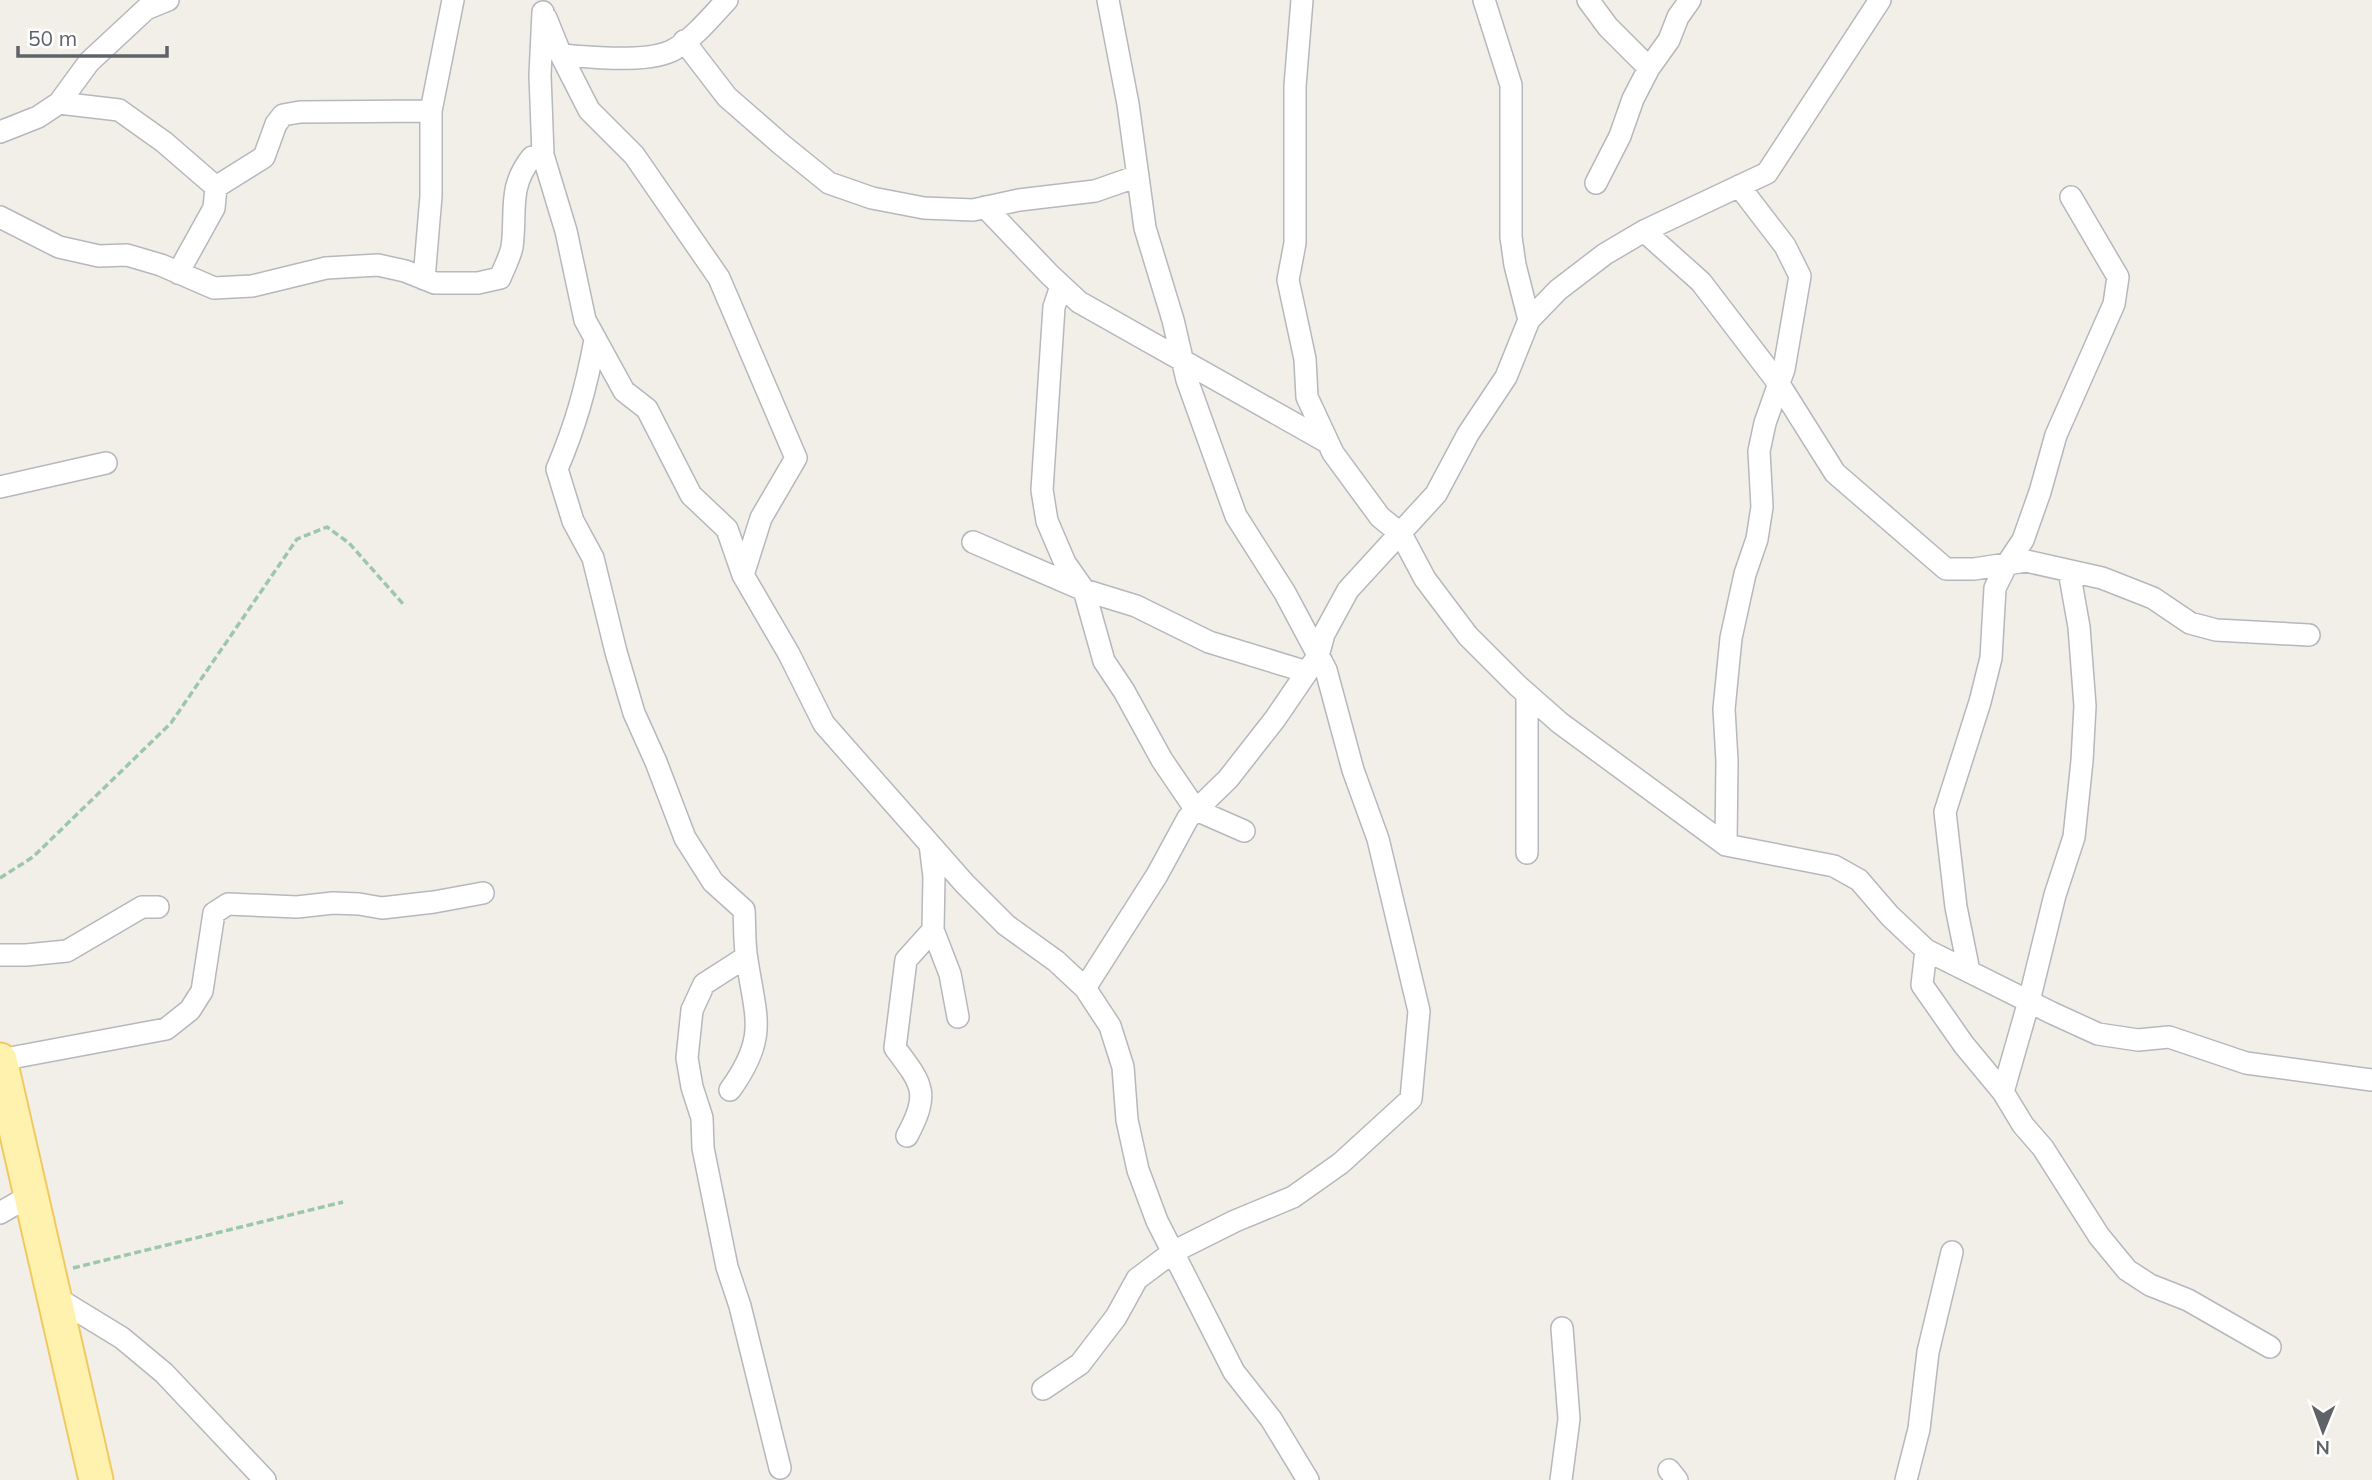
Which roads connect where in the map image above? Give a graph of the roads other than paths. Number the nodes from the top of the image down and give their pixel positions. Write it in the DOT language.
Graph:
graph roads {
  1 [pos="169,0"];
  2 [pos="453,0"];
  3 [pos="727,0"];
  4 [pos="1108,0"];
  5 [pos="1302,0"];
  6 [pos="1484,0"];
  7 [pos="1588,0"];
  8 [pos="1690,0"];
  9 [pos="1880,0"];
  10 [pos="541,6"];
  11 [pos="684,41"];
  12 [pos="561,55"];
  13 [pos="1649,68"];
  14 [pos="59,103"];
  15 [pos="431,111"];
  16 [pos="0,132"];
  17 [pos="543,155"];
  18 [pos="1138,176"];
  19 [pos="1596,183"];
  20 [pos="1739,186"];
  21 [pos="216,187"];
  22 [pos="2071,197"];
  23 [pos="985,207"];
  24 [pos="0,217"];
  25 [pos="1644,231"];
  26 [pos="178,273"];
  27 [pos="424,279"];
  28 [pos="1061,286"];
  29 [pos="1529,320"];
  30 [pos="595,340"];
  31 [pos="1182,360"];
  32 [pos="1779,384"];
  33 [pos="1327,442"];
  34 [pos="106,463"];
  35 [pos="0,487"];
  36 [pos="1401,534"];
  37 [pos="972,542"];
  38 [pos="2007,564"];
  39 [pos="2070,571"];
  40 [pos="743,575"];
  41 [pos="1084,590"];
  42 [pos="2309,635"];
  43 [pos="1313,664"];
  44 [pos="1527,694"];
  45 [pos="1196,810"];
  46 [pos="1244,831"];
  47 [pos="930,844"];
  48 [pos="1726,845"];
  49 [pos="1527,853"];
  50 [pos="482,893"];
  51 [pos="158,907"];
  52 [pos="933,930"];
  53 [pos="1926,950"];
  54 [pos="0,955"];
  55 [pos="746,957"];
  56 [pos="1969,971"];
  57 [pos="1086,988"];
  58 [pos="2029,1001"];
  59 [pos="958,1017"];
  60 [pos="0,1060"];
  61 [pos="2372,1080"];
  62 [pos="730,1090"];
  63 [pos="2003,1092"];
  64 [pos="907,1136"];
  65 [pos="31,1195"];
  66 [pos="0,1213"];
  67 [pos="1173,1252"];
  68 [pos="1952,1252"];
  69 [pos="52,1286"];
  70 [pos="1562,1328"];
  71 [pos="2270,1348"];
  72 [pos="1043,1388"];
  73 [pos="780,1468"];
  74 [pos="96,1480"];
  75 [pos="265,1480"];
  76 [pos="1308,1480"];
  77 [pos="1562,1480"];
  78 [pos="1906,1480"];
  1 -- 14 [label="street"];
  2 -- 15 [label="street"];
  3 -- 11 [label="street"];
  4 -- 18 [label="street"];
  5 -- 33 [label="street"];
  6 -- 29 [label="street"];
  7 -- 13 [label="street"];
  8 -- 13 [label="street"];
  9 -- 20 [label="street"];
  10 -- 12 [label="street"];
  10 -- 17 [label="street"];
  11 -- 12 [label="street"];
  11 -- 23 [label="street"];
  12 -- 40 [label="street"];
  13 -- 19 [label="street"];
  14 -- 16 [label="street"];
  14 -- 21 [label="street"];
  15 -- 21 [label="street"];
  15 -- 27 [label="street"];
  17 -- 27 [label="street"];
  17 -- 30 [label="street"];
  18 -- 23 [label="street"];
  18 -- 31 [label="street"];
  20 -- 25 [label="street"];
  20 -- 32 [label="street"];
  21 -- 26 [label="street"];
  22 -- 38 [label="street"];
  23 -- 28 [label="street"];
  24 -- 26 [label="street"];
  25 -- 29 [label="street"];
  25 -- 32 [label="street"];
  26 -- 27 [label="street"];
  28 -- 31 [label="street"];
  28 -- 41 [label="street"];
  29 -- 36 [label="street"];
  30 -- 40 [label="street"];
  30 -- 55 [label="street"];
  31 -- 33 [label="street"];
  31 -- 43 [label="street"];
  32 -- 38 [label="street"];
  32 -- 48 [label="street"];
  33 -- 36 [label="street"];
  34 -- 35 [label="street"];
  36 -- 43 [label="street"];
  36 -- 44 [label="street"];
  37 -- 41 [label="street"];
  38 -- 39 [label="street"];
  38 -- 56 [label="street"];
  39 -- 42 [label="street"];
  39 -- 58 [label="street"];
  40 -- 47 [label="street"];
  41 -- 43 [label="street"];
  41 -- 45 [label="street"];
  43 -- 45 [label="street"];
  43 -- 67 [label="street"];
  44 -- 48 [label="street"];
  44 -- 49 [label="street"];
  45 -- 46 [label="street"];
  45 -- 57 [label="street"];
  47 -- 52 [label="street"];
  47 -- 57 [label="street"];
  48 -- 53 [label="street"];
  50 -- 60 [label="street"];
  51 -- 54 [label="street"];
  52 -- 59 [label="street"];
  52 -- 64 [label="street"];
  53 -- 56 [label="street"];
  53 -- 63 [label="street"];
  55 -- 62 [label="street"];
  55 -- 73 [label="street"];
  56 -- 58 [label="street"];
  57 -- 67 [label="street"];
  58 -- 61 [label="street"];
  58 -- 63 [label="street"];
  60 -- 65 [label="main road"];
  63 -- 71 [label="street"];
  65 -- 66 [label="street"];
  65 -- 69 [label="main road"];
  67 -- 72 [label="street"];
  67 -- 76 [label="street"];
  68 -- 78 [label="street"];
  69 -- 74 [label="main road"];
  69 -- 75 [label="street"];
  70 -- 77 [label="street"];
}
